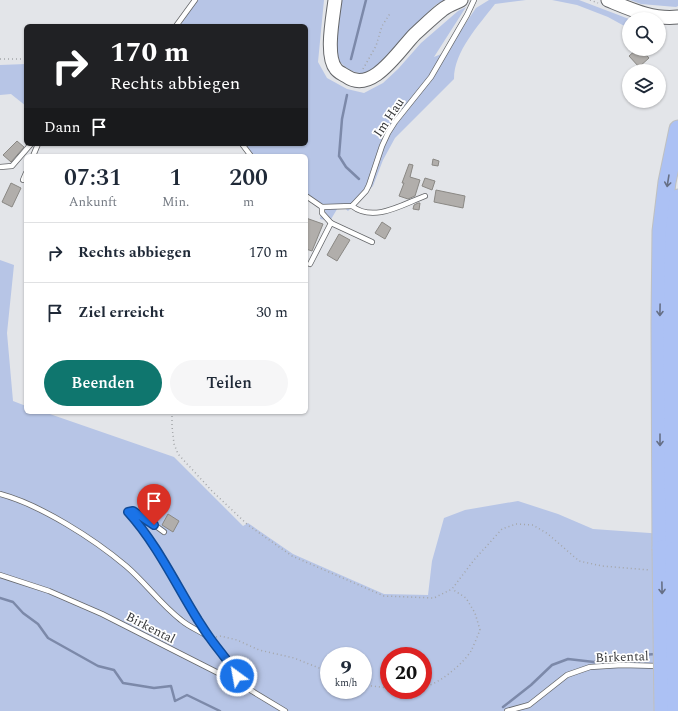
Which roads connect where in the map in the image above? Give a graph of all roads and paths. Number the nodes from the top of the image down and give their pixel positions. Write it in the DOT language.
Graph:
graph roads {
  1 [pos="195,0"];
  2 [pos="335,0"];
  3 [pos="461,0"];
  4 [pos="474,0"];
  5 [pos="608,0"];
  6 [pos="391,12"];
  7 [pos="678,17"];
  8 [pos="177,24"];
  9 [pos="0,59"];
  10 [pos="24,59"];
  11 [pos="357,81"];
  12 [pos="678,129"];
  13 [pos="30,146"];
  14 [pos="0,167"];
  15 [pos="425,196"];
  16 [pos="308,197"];
  17 [pos="678,198"];
  18 [pos="352,206"];
  19 [pos="322,207"];
  20 [pos="330,223"];
  21 [pos="372,242"];
  22 [pos="310,264"];
  23 [pos="172,414"];
  24 [pos="0,494"];
  25 [pos="164,532"];
  26 [pos="668,550"];
  27 [pos="650,570"];
  28 [pos="0,574"];
  29 [pos="452,589"];
  30 [pos="209,637"];
  31 [pos="678,666"];
  32 [pos="320,668"];
  33 [pos="242,685"];
  34 [pos="432,685"];
  35 [pos="285,711"];
  36 [pos="507,711"];
  37 [pos="663,711"];
  38 [pos="676,711"];
  1 -- 8 [label="lane"];
  2 -- 11 [label="main road"];
  3 -- 11 [label="main road"];
  4 -- 18 [label="lane, Im Hau"];
  5 -- 7 [label="main road"];
  6 -- 11 [label="path"];
  9 -- 10 [label="path"];
  12 -- 26 [label="highway, one-way"];
  13 -- 14 [label="lane"];
  15 -- 18 [label="lane"];
  16 -- 19 [label="lane"];
  17 -- 26 [label="highway"];
  18 -- 19 [label="lane"];
  19 -- 20 [label="lane"];
  20 -- 21 [label="lane"];
  20 -- 22 [label="lane"];
  23 -- 29 [label="path"];
  24 -- 30 [label="lane"];
  25 -- 30 [label="lane"];
  26 -- 37 [label="highway, one-way, bridge"];
  26 -- 38 [label="highway, bridge"];
  27 -- 29 [label="path"];
  28 -- 33 [label="lane, Birkental"];
  29 -- 34 [label="path"];
  30 -- 32 [label="path"];
  30 -- 33 [label="lane"];
  31 -- 36 [label="lane, Birkental"];
  33 -- 35 [label="lane, Birkental"];
}
